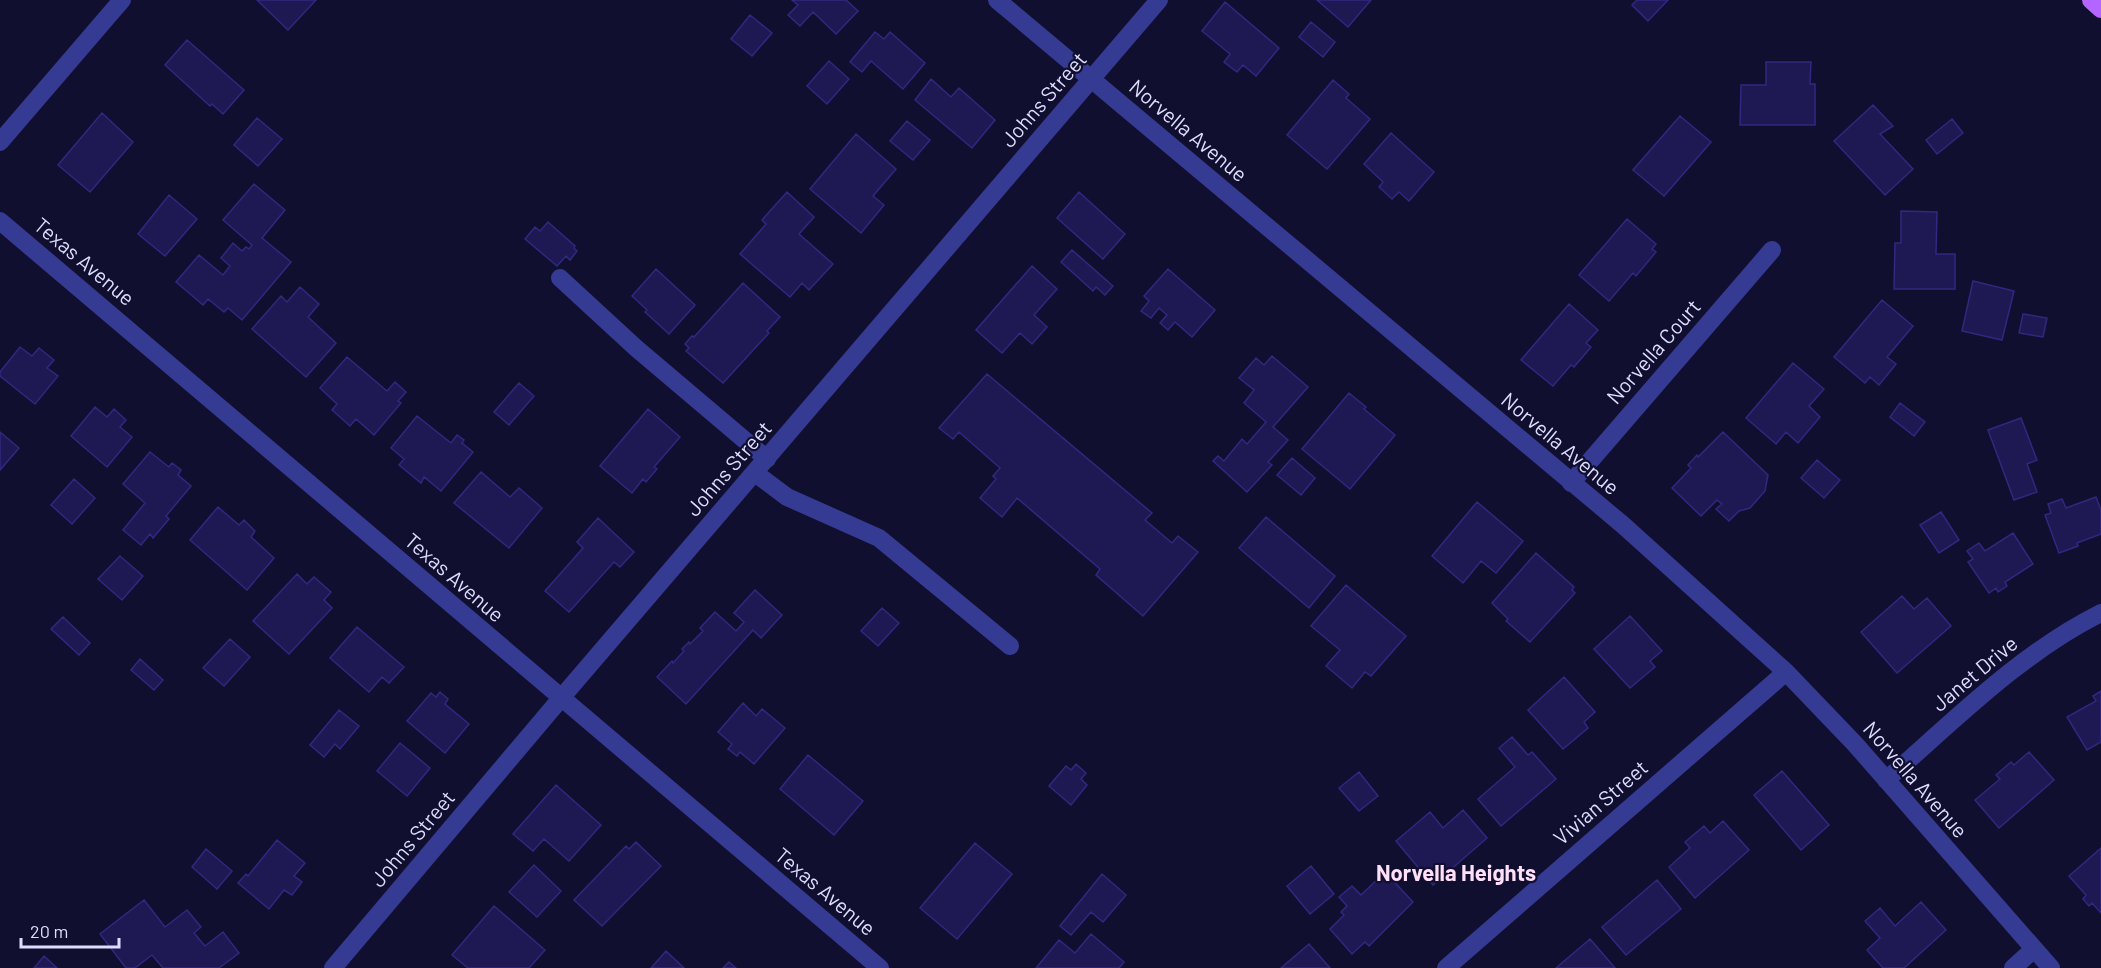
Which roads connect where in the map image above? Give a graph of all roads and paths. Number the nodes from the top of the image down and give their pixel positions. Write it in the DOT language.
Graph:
graph roads {
  1 [pos="122,0"];
  2 [pos="997,0"];
  3 [pos="1159,0"];
  4 [pos="2091,0"];
  5 [pos="2101,9"];
  6 [pos="1092,79"];
  7 [pos="0,142"];
  8 [pos="0,221"];
  9 [pos="1772,250"];
  10 [pos="560,278"];
  11 [pos="767,459"];
  12 [pos="755,473"];
  13 [pos="1571,483"];
  14 [pos="2101,613"];
  15 [pos="1010,646"];
  16 [pos="1786,672"];
  17 [pos="562,697"];
  18 [pos="1886,780"];
  19 [pos="2034,949"];
  20 [pos="333,968"];
  21 [pos="880,968"];
  22 [pos="1446,968"];
  23 [pos="2013,968"];
  24 [pos="2051,968"];
  1 -- 7 [label="street"];
  2 -- 6 [label="street, Norvella Avenue"];
  3 -- 6 [label="street, Johns Street"];
  4 -- 5 [label="main road"];
  6 -- 11 [label="street, Johns Street"];
  6 -- 13 [label="street, Norvella Avenue"];
  8 -- 17 [label="street, Texas Avenue"];
  9 -- 13 [label="street, Norvella Court"];
  10 -- 11 [label="street"];
  11 -- 12 [label="street, Johns Street"];
  12 -- 15 [label="street"];
  12 -- 17 [label="street, Johns Street"];
  13 -- 16 [label="street, Norvella Avenue"];
  14 -- 18 [label="street, Janet Drive"];
  16 -- 18 [label="street, Norvella Avenue"];
  16 -- 22 [label="street, Vivian Street"];
  17 -- 20 [label="street, Johns Street"];
  17 -- 21 [label="street, Texas Avenue"];
  18 -- 19 [label="street, Norvella Avenue"];
  19 -- 23 [label="street"];
  19 -- 24 [label="street, Norvella Avenue"];
}
